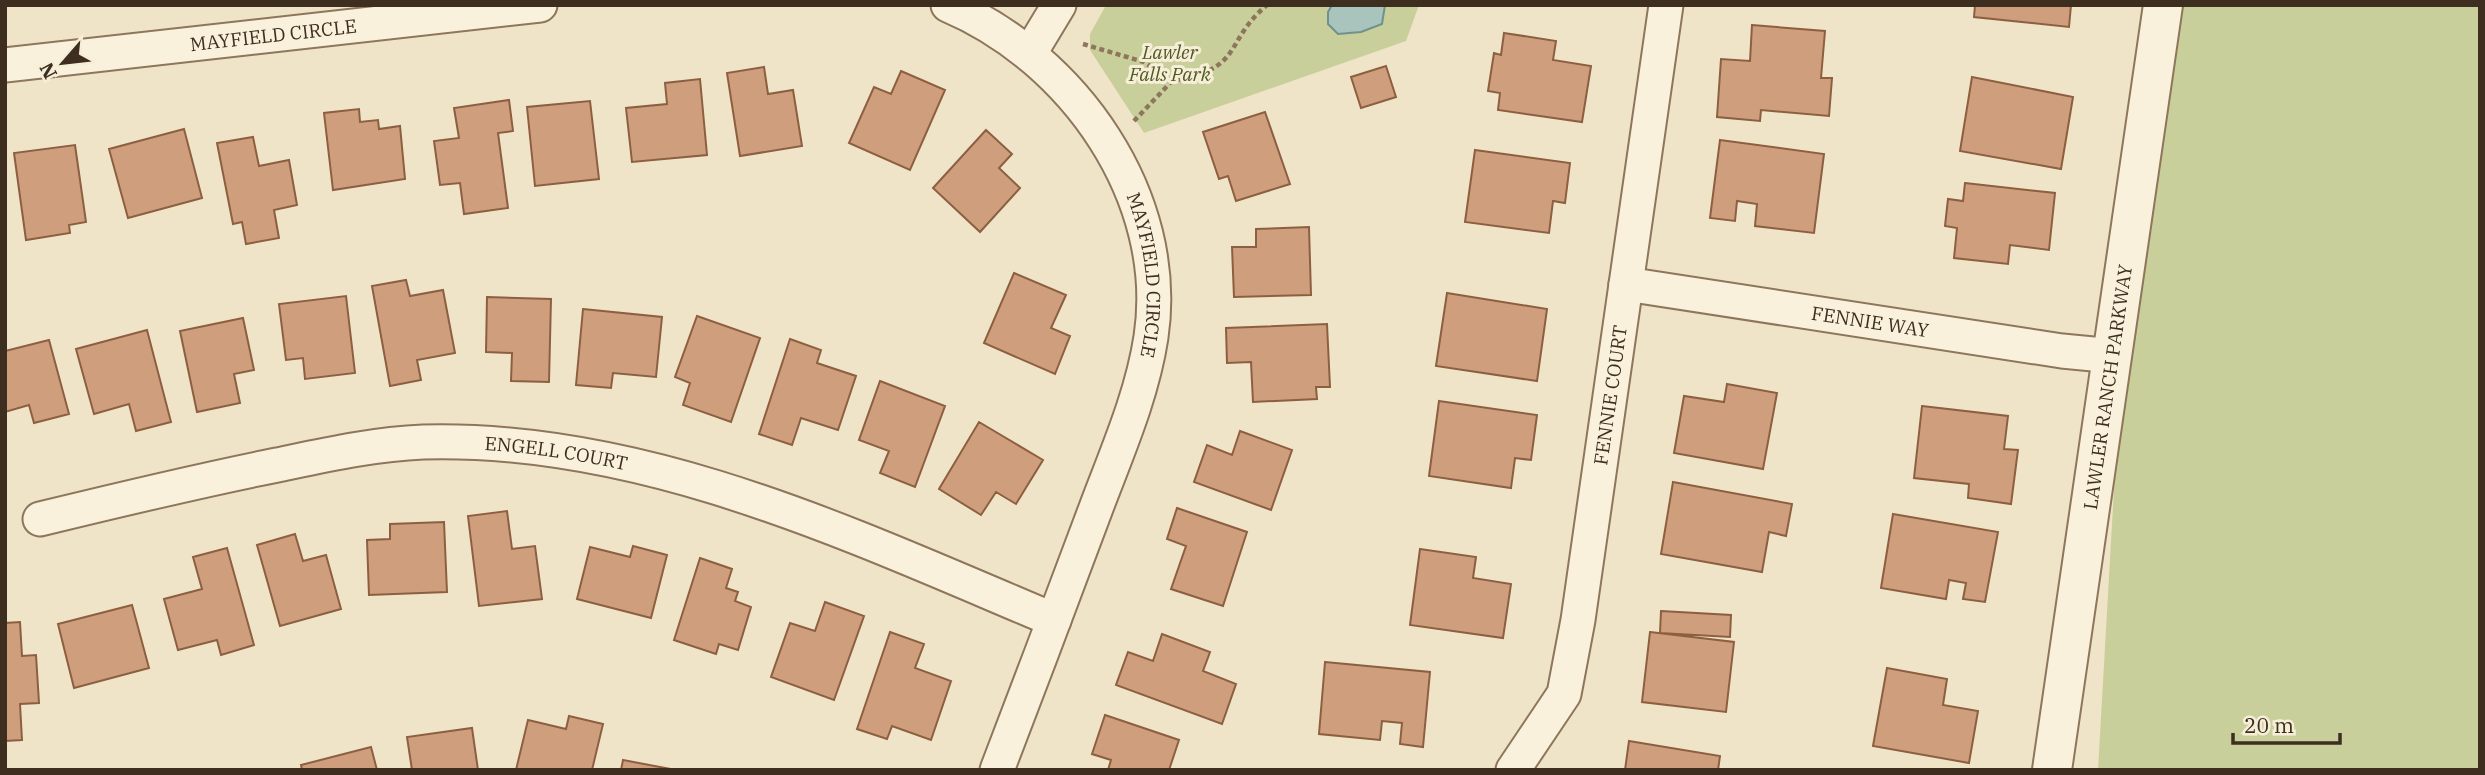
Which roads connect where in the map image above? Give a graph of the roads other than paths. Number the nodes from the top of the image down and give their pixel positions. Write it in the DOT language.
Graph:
graph roads {
  1 [pos="540,5"];
  2 [pos="948,5"];
  3 [pos="1059,5"];
  4 [pos="1666,5"];
  5 [pos="2163,5"];
  6 [pos="1030,53"];
  7 [pos="5,65"];
  8 [pos="1626,284"];
  9 [pos="2114,356"];
  10 [pos="40,519"];
  11 [pos="1054,620"];
  12 [pos="997,770"];
  13 [pos="1513,770"];
  14 [pos="2052,770"];
  1 -- 7 [label="street, MAYFIELD CIRCLE"];
  2 -- 6 [label="street, MAYFIELD CIRCLE"];
  3 -- 6 [label="street"];
  4 -- 8 [label="street, FENNIE COURT"];
  5 -- 9 [label="street, LAWLER RANCH PARKWAY"];
  6 -- 11 [label="street, MAYFIELD CIRCLE"];
  8 -- 9 [label="street, FENNIE WAY"];
  8 -- 13 [label="street, FENNIE COURT"];
  9 -- 14 [label="street, LAWLER RANCH PARKWAY"];
  10 -- 11 [label="street, ENGELL COURT"];
  11 -- 12 [label="street, MAYFIELD CIRCLE"];
}
